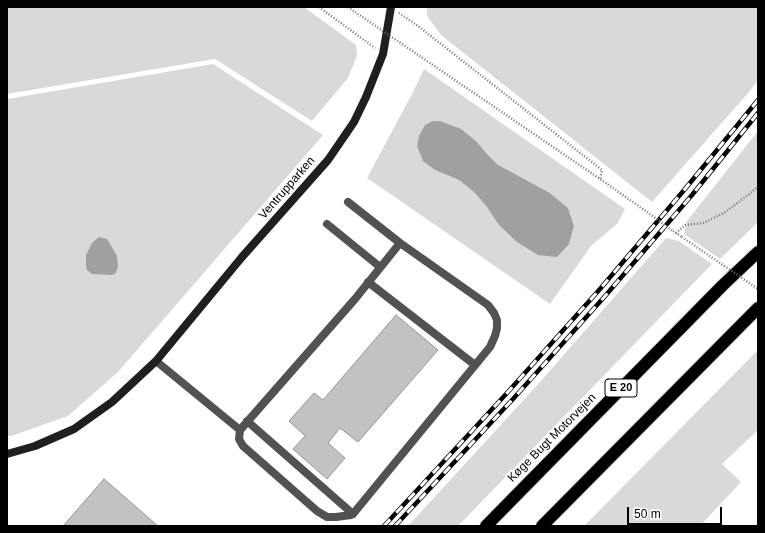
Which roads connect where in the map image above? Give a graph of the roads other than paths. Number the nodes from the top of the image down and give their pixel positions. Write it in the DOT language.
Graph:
graph roads {
  1 [pos="391,7"];
  2 [pos="348,202"];
  3 [pos="327,224"];
  4 [pos="400,244"];
  5 [pos="758,252"];
  6 [pos="380,267"];
  7 [pos="368,282"];
  8 [pos="758,308"];
  9 [pos="156,361"];
  10 [pos="475,365"];
  11 [pos="247,421"];
  12 [pos="240,430"];
  13 [pos="7,454"];
  14 [pos="353,514"];
  15 [pos="486,526"];
  16 [pos="542,526"];
  1 -- 9 [label="street, Ventrupparken"];
  2 -- 4 [label="lane"];
  3 -- 6 [label="lane"];
  4 -- 6 [label="lane"];
  4 -- 10 [label="lane"];
  5 -- 15 [label="highway, Køge Bugt Motorvejen / E 20"];
  6 -- 7 [label="lane"];
  7 -- 10 [label="lane"];
  7 -- 11 [label="lane"];
  8 -- 16 [label="highway"];
  9 -- 12 [label="lane"];
  9 -- 13 [label="street, Ventrupparken"];
  10 -- 14 [label="lane"];
  11 -- 12 [label="lane"];
  11 -- 14 [label="lane"];
  12 -- 14 [label="lane"];
}
